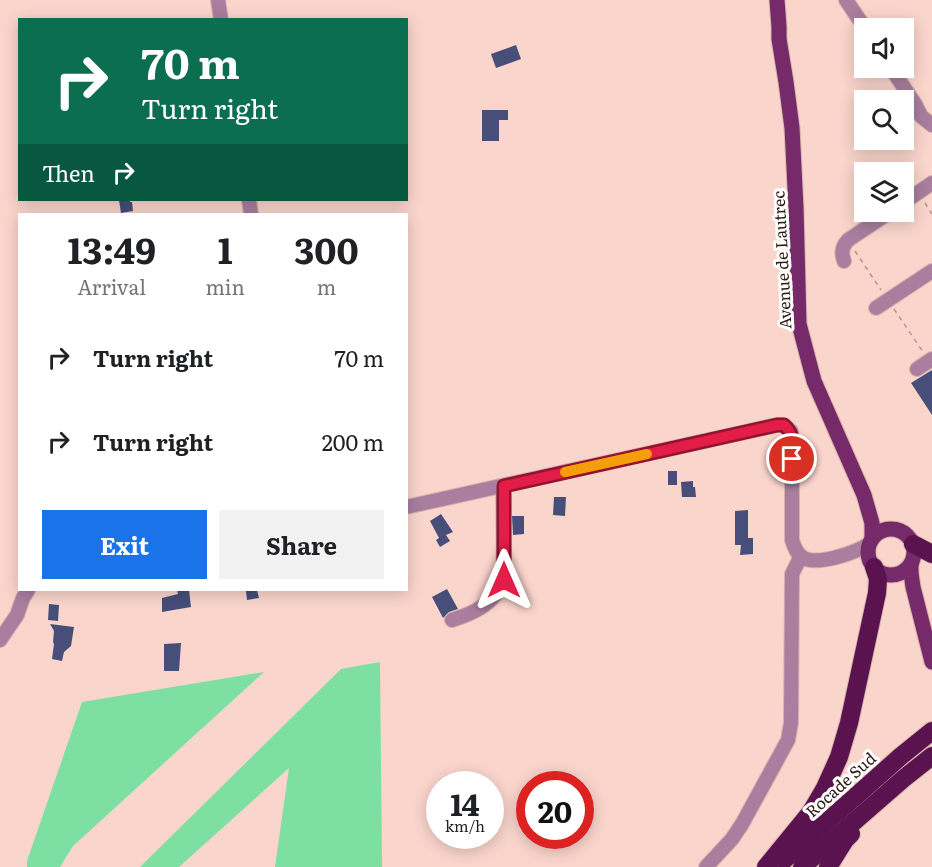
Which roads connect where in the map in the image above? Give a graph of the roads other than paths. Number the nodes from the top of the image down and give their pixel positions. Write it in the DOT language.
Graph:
graph roads {
  1 [pos="218,0"];
  2 [pos="765,0"];
  3 [pos="777,0"];
  4 [pos="846,0"];
  5 [pos="221,18"];
  6 [pos="858,18"];
  7 [pos="779,39"];
  8 [pos="898,78"];
  9 [pos="915,104"];
  10 [pos="932,115"];
  11 [pos="932,125"];
  12 [pos="932,183"];
  13 [pos="914,196"];
  14 [pos="875,222"];
  15 [pos="844,261"];
  16 [pos="932,271"];
  17 [pos="876,308"];
  18 [pos="932,359"];
  19 [pos="917,369"];
  20 [pos="504,486"];
  21 [pos="864,495"];
  22 [pos="408,507"];
  23 [pos="894,529"];
  24 [pos="871,541"];
  25 [pos="913,544"];
  26 [pos="852,552"];
  27 [pos="932,554"];
  28 [pos="801,556"];
  29 [pos="911,564"];
  30 [pos="877,568"];
  31 [pos="27,591"];
  32 [pos="920,613"];
  33 [pos="452,620"];
  34 [pos="0,640"];
  35 [pos="932,662"];
  36 [pos="932,731"];
  37 [pos="932,756"];
  38 [pos="903,779"];
  39 [pos="706,867"];
  40 [pos="766,867"];
  41 [pos="776,867"];
  42 [pos="802,867"];
  43 [pos="828,867"];
  1 -- 5 [label="street"];
  2 -- 7 [label="main road, Avenue de Lautrec"];
  3 -- 7 [label="main road, Avenue de Lautrec"];
  4 -- 6 [label="street"];
  7 -- 21 [label="main road, Avenue de Lautrec"];
  8 -- 9 [label="street"];
  9 -- 10 [label="street"];
  9 -- 11 [label="street"];
  12 -- 13 [label="street"];
  14 -- 15 [label="street"];
  16 -- 17 [label="street"];
  18 -- 19 [label="street"];
  20 -- 22 [label="street"];
  20 -- 28 [label="street"];
  20 -- 33 [label="street"];
  21 -- 23 [label="main road"];
  21 -- 24 [label="main road, Avenue de Lautrec"];
  23 -- 24 [label="main road"];
  23 -- 25 [label="main road"];
  24 -- 26 [label="street"];
  24 -- 30 [label="main road"];
  25 -- 27 [label="highway"];
  25 -- 29 [label="main road"];
  26 -- 28 [label="street"];
  26 -- 30 [label="street"];
  28 -- 39 [label="street"];
  29 -- 30 [label="main road"];
  29 -- 32 [label="main road"];
  30 -- 32 [label="main road"];
  30 -- 40 [label="highway"];
  31 -- 34 [label="street"];
  32 -- 35 [label="main road"];
  36 -- 41 [label="highway, Rocade Sud"];
  37 -- 38 [label="highway"];
  38 -- 42 [label="highway"];
  38 -- 43 [label="highway"];
}
